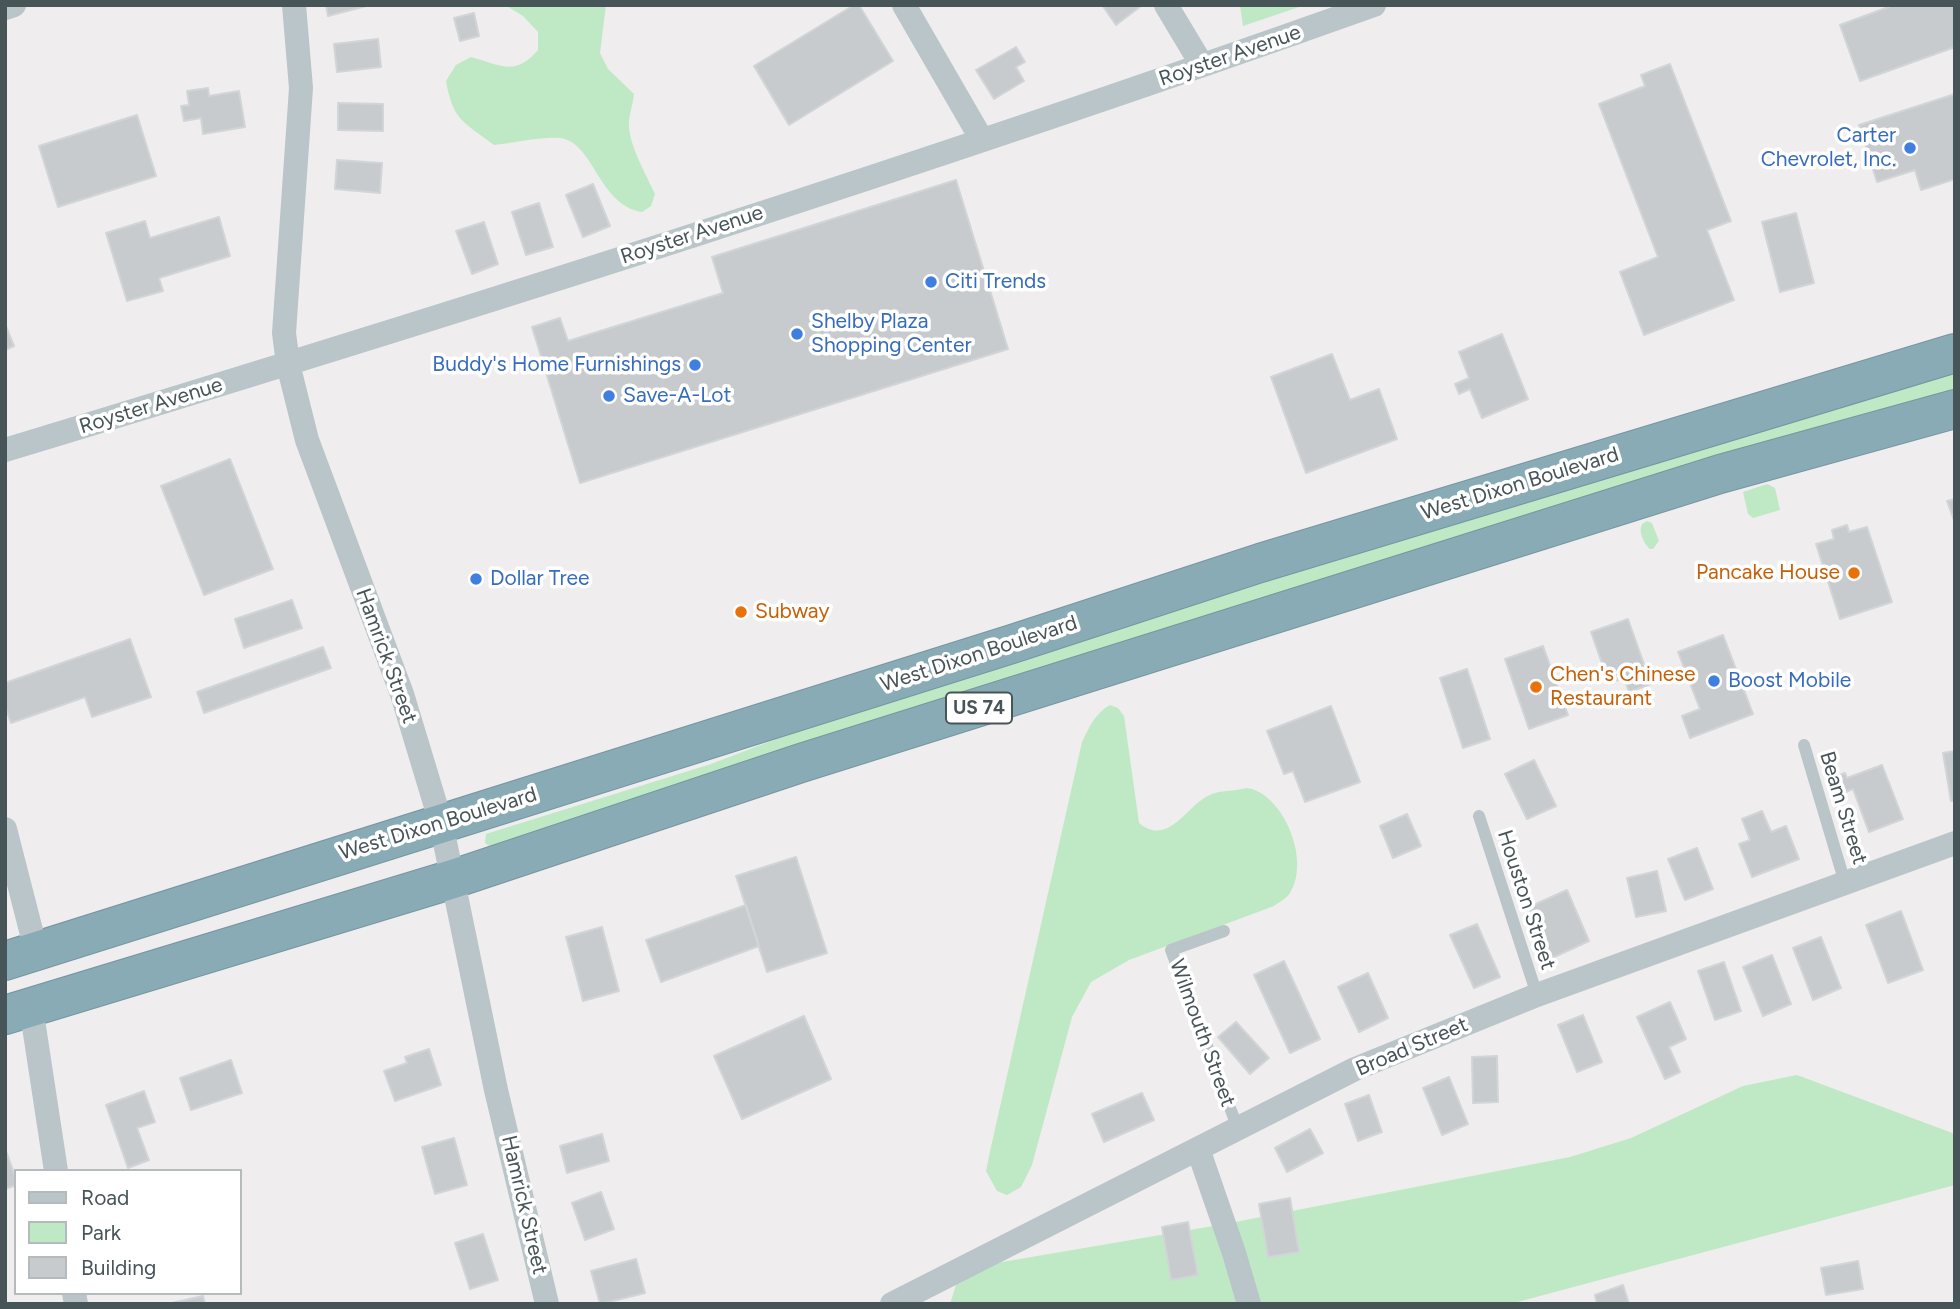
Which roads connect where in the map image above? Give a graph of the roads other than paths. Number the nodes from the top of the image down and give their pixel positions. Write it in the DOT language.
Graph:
graph roads {
  1 [pos="14,5"];
  2 [pos="294,5"];
  3 [pos="904,5"];
  4 [pos="1166,5"];
  5 [pos="1374,5"];
  6 [pos="5,8"];
  7 [pos="1202,65"];
  8 [pos="982,140"];
  9 [pos="1955,353"];
  10 [pos="288,365"];
  11 [pos="1955,409"];
  12 [pos="5,450"];
  13 [pos="1804,745"];
  14 [pos="1479,816"];
  15 [pos="441,823"];
  16 [pos="5,829"];
  17 [pos="1955,843"];
  18 [pos="453,879"];
  19 [pos="1845,883"];
  20 [pos="1224,931"];
  21 [pos="21,955"];
  22 [pos="1536,995"];
  23 [pos="18,1011"];
  24 [pos="1238,1129"];
  25 [pos="1198,1149"];
  26 [pos="56,1169"];
  27 [pos="547,1304"];
  28 [pos="892,1304"];
  29 [pos="1249,1304"];
  1 -- 6 [label="street"];
  2 -- 10 [label="street, Hamrick Street"];
  3 -- 8 [label="street"];
  4 -- 7 [label="street"];
  5 -- 7 [label="street, Royster Avenue"];
  7 -- 8 [label="street, Royster Avenue"];
  8 -- 10 [label="street, Royster Avenue"];
  9 -- 15 [label="highway, West Dixon Boulevard / US 74"];
  10 -- 12 [label="street, Royster Avenue"];
  10 -- 15 [label="street, Hamrick Street"];
  11 -- 18 [label="highway, US 74"];
  13 -- 19 [label="lane, Beam Street"];
  14 -- 22 [label="lane, Houston Street"];
  15 -- 18 [label="street, Hamrick Street"];
  15 -- 21 [label="highway, West Dixon Boulevard / US 74"];
  16 -- 21 [label="street"];
  17 -- 19 [label="street, Broad Street"];
  18 -- 23 [label="highway, US 74"];
  18 -- 27 [label="street, Hamrick Street"];
  19 -- 22 [label="street, Broad Street"];
  20 -- 24 [label="lane, Wilmouth Street"];
  22 -- 24 [label="street, Broad Street"];
  23 -- 26 [label="street"];
  24 -- 25 [label="street, Broad Street"];
  25 -- 28 [label="street, Broad Street"];
  25 -- 29 [label="street"];
}
